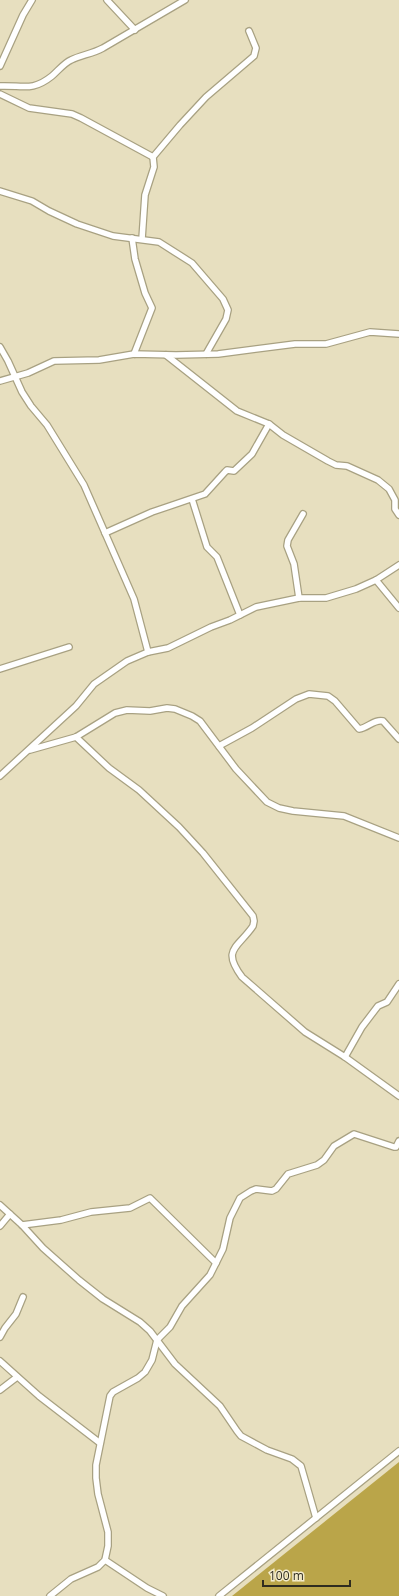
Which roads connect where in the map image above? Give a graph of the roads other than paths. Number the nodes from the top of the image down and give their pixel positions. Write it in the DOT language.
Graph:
graph roads {
  1 [pos="32,0"];
  2 [pos="107,0"];
  3 [pos="185,0"];
  4 [pos="136,30"];
  5 [pos="249,31"];
  6 [pos="0,66"];
  7 [pos="0,86"];
  8 [pos="0,94"];
  9 [pos="153,157"];
  10 [pos="0,191"];
  11 [pos="132,238"];
  12 [pos="142,239"];
  13 [pos="399,334"];
  14 [pos="0,347"];
  15 [pos="134,354"];
  16 [pos="206,354"];
  17 [pos="166,355"];
  18 [pos="14,376"];
  19 [pos="0,381"];
  20 [pos="269,424"];
  21 [pos="192,499"];
  22 [pos="303,514"];
  23 [pos="399,515"];
  24 [pos="105,533"];
  25 [pos="399,565"];
  26 [pos="376,580"];
  27 [pos="299,598"];
  28 [pos="399,608"];
  29 [pos="240,615"];
  30 [pos="69,647"];
  31 [pos="148,652"];
  32 [pos="0,669"];
  33 [pos="76,737"];
  34 [pos="399,739"];
  35 [pos="219,746"];
  36 [pos="29,750"];
  37 [pos="0,776"];
  38 [pos="399,838"];
  39 [pos="399,984"];
  40 [pos="345,1057"];
  41 [pos="399,1096"];
  42 [pos="399,1141"];
  43 [pos="0,1205"];
  44 [pos="10,1214"];
  45 [pos="22,1225"];
  46 [pos="0,1226"];
  47 [pos="216,1263"];
  48 [pos="24,1297"];
  49 [pos="0,1338"];
  50 [pos="157,1340"];
  51 [pos="0,1361"];
  52 [pos="17,1377"];
  53 [pos="0,1390"];
  54 [pos="100,1442"];
  55 [pos="399,1451"];
  56 [pos="316,1518"];
  57 [pos="105,1560"];
  58 [pos="50,1596"];
  59 [pos="163,1596"];
  60 [pos="219,1596"];
  1 -- 6 [label="street"];
  2 -- 4 [label="street"];
  3 -- 4 [label="street"];
  4 -- 7 [label="street"];
  5 -- 9 [label="street"];
  8 -- 9 [label="street"];
  9 -- 12 [label="street"];
  10 -- 11 [label="street"];
  11 -- 12 [label="street"];
  11 -- 15 [label="street"];
  12 -- 16 [label="street"];
  13 -- 16 [label="street"];
  14 -- 18 [label="street"];
  15 -- 17 [label="street"];
  15 -- 18 [label="street"];
  16 -- 17 [label="street"];
  17 -- 20 [label="street"];
  18 -- 19 [label="street"];
  18 -- 24 [label="street"];
  20 -- 21 [label="street"];
  20 -- 23 [label="street"];
  21 -- 24 [label="street"];
  21 -- 29 [label="street"];
  22 -- 27 [label="street"];
  24 -- 31 [label="street"];
  25 -- 26 [label="street"];
  26 -- 27 [label="street"];
  26 -- 28 [label="street"];
  27 -- 29 [label="street"];
  29 -- 31 [label="street"];
  30 -- 32 [label="street"];
  31 -- 36 [label="street"];
  33 -- 35 [label="street"];
  33 -- 36 [label="street"];
  33 -- 40 [label="street"];
  34 -- 35 [label="street"];
  35 -- 38 [label="street"];
  36 -- 37 [label="street"];
  39 -- 40 [label="street"];
  40 -- 41 [label="street"];
  42 -- 47 [label="street"];
  43 -- 44 [label="street"];
  44 -- 45 [label="street"];
  44 -- 46 [label="street"];
  45 -- 47 [label="street"];
  45 -- 50 [label="street"];
  47 -- 50 [label="street"];
  48 -- 49 [label="street"];
  50 -- 54 [label="street"];
  50 -- 56 [label="street"];
  51 -- 52 [label="street"];
  52 -- 53 [label="street"];
  52 -- 54 [label="street"];
  54 -- 57 [label="street"];
  55 -- 56 [label="street"];
  56 -- 60 [label="street"];
  57 -- 58 [label="street"];
  57 -- 59 [label="street"];
}
